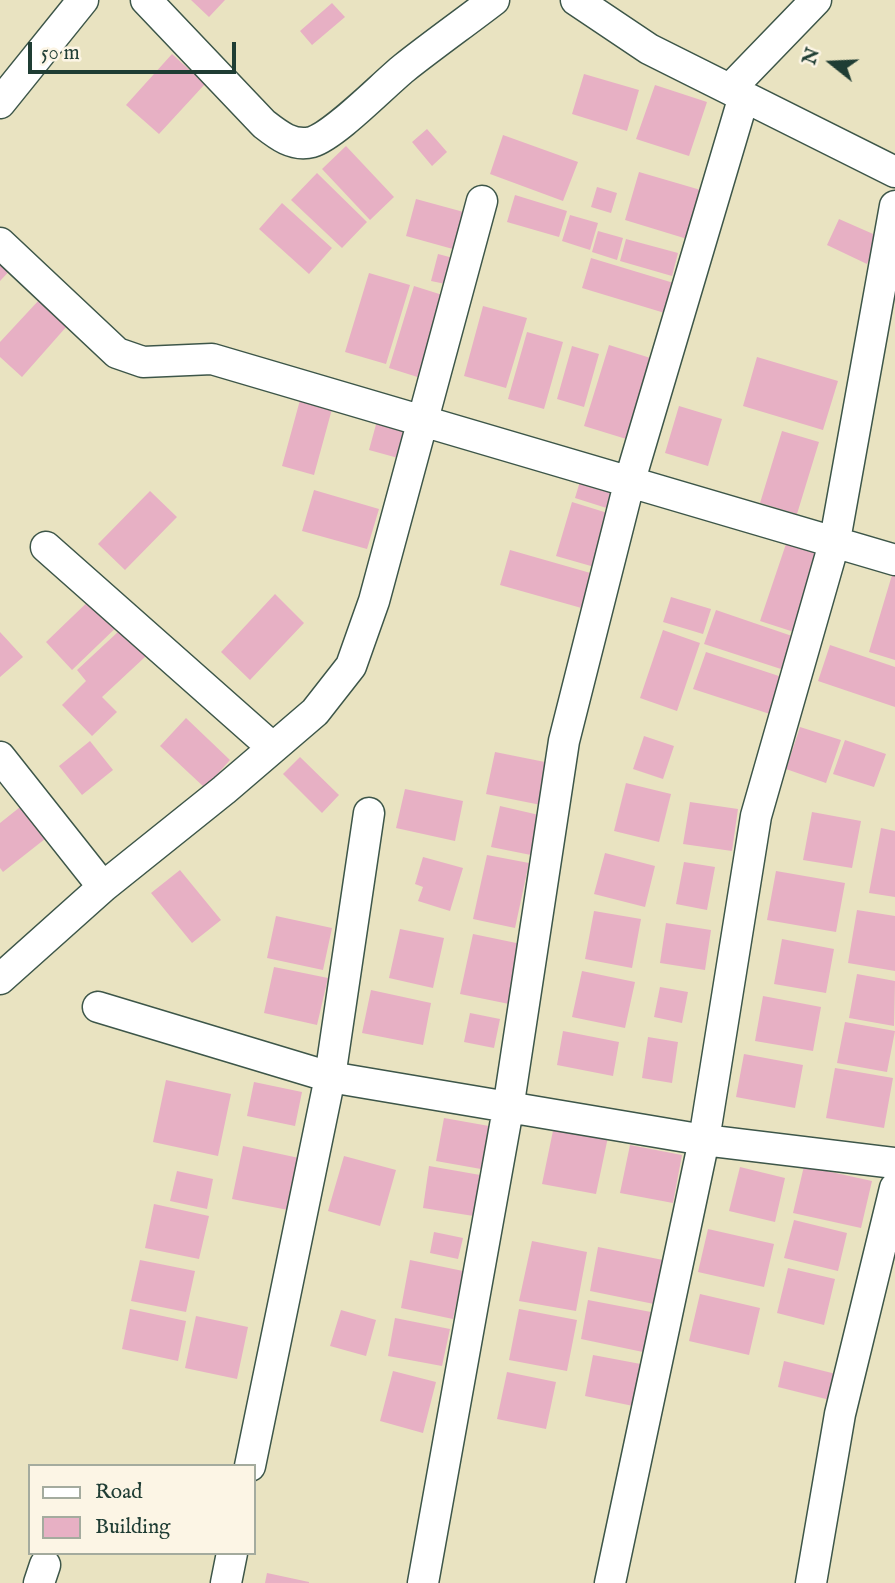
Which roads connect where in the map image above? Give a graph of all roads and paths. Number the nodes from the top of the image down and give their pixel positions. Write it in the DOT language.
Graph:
graph roads {
  1 [pos="83,0"];
  2 [pos="146,0"];
  3 [pos="494,0"];
  4 [pos="576,0"];
  5 [pos="816,0"];
  6 [pos="737,92"];
  7 [pos="0,103"];
  8 [pos="895,172"];
  9 [pos="482,201"];
  10 [pos="895,206"];
  11 [pos="0,243"];
  12 [pos="423,420"];
  13 [pos="630,480"];
  14 [pos="835,540"];
  15 [pos="46,547"];
  16 [pos="895,560"];
  17 [pos="273,748"];
  18 [pos="0,757"];
  19 [pos="369,813"];
  20 [pos="103,887"];
  21 [pos="0,979"];
  22 [pos="99,1007"];
  23 [pos="330,1077"];
  24 [pos="508,1109"];
  25 [pos="704,1140"];
  26 [pos="895,1163"];
  27 [pos="895,1188"];
  28 [pos="250,1464"];
  29 [pos="232,1555"];
  30 [pos="226,1583"];
  31 [pos="423,1583"];
  32 [pos="610,1583"];
  33 [pos="811,1583"];
  1 -- 7 [label="street"];
  2 -- 3 [label="street"];
  4 -- 6 [label="street"];
  5 -- 6 [label="street"];
  6 -- 8 [label="street"];
  6 -- 13 [label="street"];
  9 -- 12 [label="street"];
  10 -- 14 [label="street"];
  11 -- 12 [label="street"];
  12 -- 13 [label="street"];
  12 -- 17 [label="street"];
  13 -- 14 [label="street"];
  13 -- 24 [label="street"];
  14 -- 16 [label="street"];
  14 -- 25 [label="street"];
  15 -- 17 [label="street"];
  17 -- 20 [label="street"];
  18 -- 20 [label="street"];
  19 -- 23 [label="street"];
  20 -- 21 [label="street"];
  22 -- 23 [label="street"];
  23 -- 24 [label="street"];
  23 -- 28 [label="street"];
  24 -- 25 [label="street"];
  24 -- 31 [label="street"];
  25 -- 26 [label="street"];
  25 -- 32 [label="street"];
  27 -- 33 [label="street"];
  29 -- 30 [label="street"];
}
